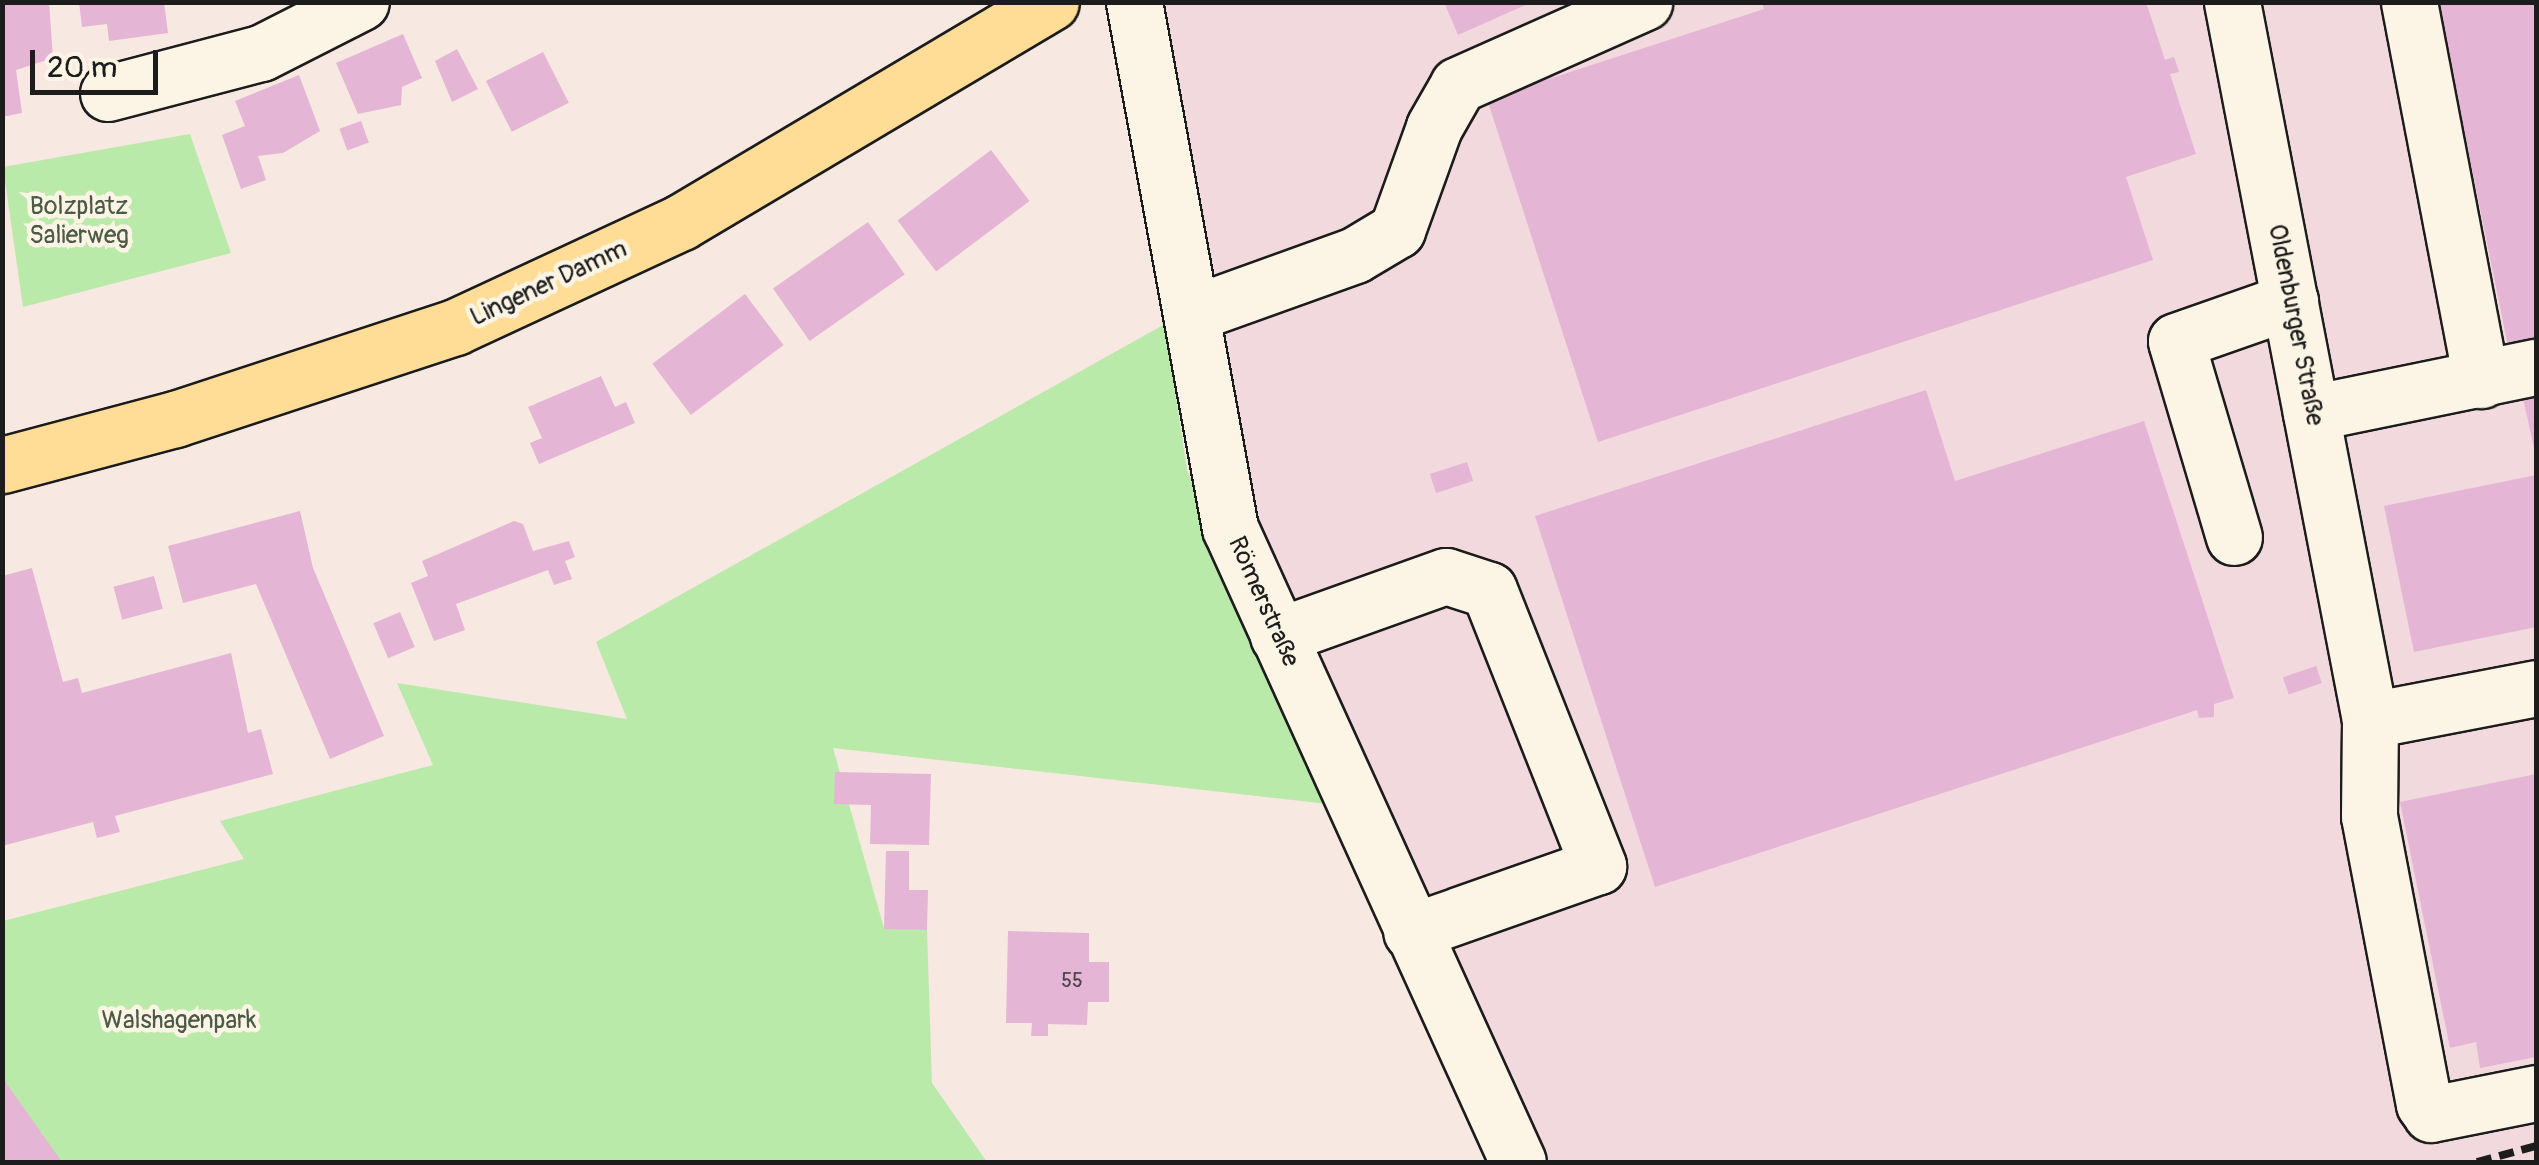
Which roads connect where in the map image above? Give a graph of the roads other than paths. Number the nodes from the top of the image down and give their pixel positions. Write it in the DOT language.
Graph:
graph roads {
  1 [pos="1051,2"];
  2 [pos="1134,2"];
  3 [pos="1644,2"];
  4 [pos="2232,2"];
  5 [pos="2408,2"];
  6 [pos="349,5"];
  7 [pos="108,93"];
  8 [pos="2290,301"];
  9 [pos="1191,314"];
  10 [pos="2536,367"];
  11 [pos="2480,380"];
  12 [pos="2312,413"];
  13 [pos="2,465"];
  14 [pos="2234,536"];
  15 [pos="1278,636"];
  16 [pos="2536,688"];
  17 [pos="2370,720"];
  18 [pos="1411,932"];
  19 [pos="2536,1093"];
  20 [pos="1518,1162"];
  1 -- 13 [label="main road, Lingener Damm"];
  2 -- 9 [label="street, Römerstraße"];
  3 -- 9 [label="street"];
  4 -- 8 [label="street, Oldenburger Straße"];
  5 -- 11 [label="street"];
  6 -- 7 [label="street"];
  8 -- 12 [label="street, Oldenburger Straße"];
  8 -- 14 [label="street"];
  9 -- 15 [label="street, Römerstraße"];
  10 -- 11 [label="street"];
  11 -- 12 [label="street"];
  12 -- 17 [label="street, Oldenburger Straße"];
  15 -- 18 [label="street, Römerstraße"];
  15 -- 18 [label="street"];
  16 -- 17 [label="street"];
  17 -- 19 [label="street, Oldenburger Straße"];
  18 -- 20 [label="street, Römerstraße"];
}
